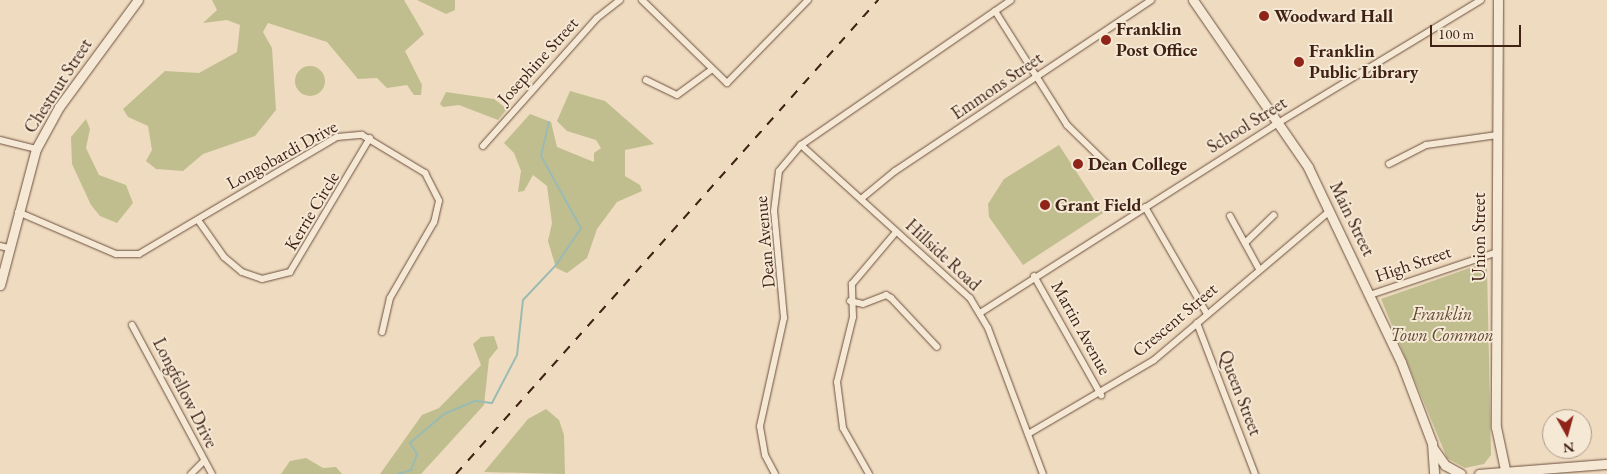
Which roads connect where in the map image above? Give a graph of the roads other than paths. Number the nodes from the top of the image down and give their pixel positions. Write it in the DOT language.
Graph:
graph roads {
  1 [pos="138,0"];
  2 [pos="620,0"];
  3 [pos="642,0"];
  4 [pos="808,0"];
  5 [pos="1010,0"];
  6 [pos="1151,0"];
  7 [pos="1193,0"];
  8 [pos="1481,0"];
  9 [pos="1498,0"];
  10 [pos="995,11"];
  11 [pos="711,70"];
  12 [pos="1038,76"];
  13 [pos="646,80"];
  14 [pos="1280,121"];
  15 [pos="1497,135"];
  16 [pos="370,138"];
  17 [pos="0,140"];
  18 [pos="800,145"];
  19 [pos="482,146"];
  20 [pos="36,149"];
  21 [pos="1389,164"];
  22 [pos="1108,165"];
  23 [pos="861,199"];
  24 [pos="1145,207"];
  25 [pos="1330,211"];
  26 [pos="18,212"];
  27 [pos="1274,215"];
  28 [pos="1230,216"];
  29 [pos="198,220"];
  30 [pos="896,232"];
  31 [pos="1245,243"];
  32 [pos="5,247"];
  33 [pos="1495,253"];
  34 [pos="1259,269"];
  35 [pos="1034,276"];
  36 [pos="0,285"];
  37 [pos="1370,294"];
  38 [pos="850,301"];
  39 [pos="980,312"];
  40 [pos="1207,314"];
  41 [pos="1197,323"];
  42 [pos="132,325"];
  43 [pos="382,332"];
  44 [pos="937,348"];
  45 [pos="1101,395"];
  46 [pos="1028,434"];
  47 [pos="1433,447"];
  48 [pos="203,462"];
  49 [pos="1607,464"];
  50 [pos="1506,473"];
  51 [pos="191,474"];
  52 [pos="212,474"];
  53 [pos="776,474"];
  54 [pos="869,474"];
  55 [pos="1043,474"];
  56 [pos="1254,474"];
  57 [pos="1434,474"];
  58 [pos="1461,474"];
  59 [pos="1479,474"];
  1 -- 20 [label="main road, Chestnut Street"];
  2 -- 19 [label="street, Josephine Street"];
  3 -- 11 [label="street"];
  4 -- 11 [label="street"];
  5 -- 10 [label="street, Dean Avenue"];
  6 -- 12 [label="street, Emmons Street"];
  7 -- 14 [label="main road, Main Street"];
  8 -- 14 [label="street, School Street"];
  9 -- 15 [label="main road, Union Street"];
  10 -- 12 [label="street"];
  10 -- 18 [label="street, Dean Avenue"];
  11 -- 13 [label="street"];
  12 -- 22 [label="street"];
  12 -- 23 [label="street, Emmons Street"];
  14 -- 24 [label="street, School Street"];
  14 -- 25 [label="main road, Main Street"];
  15 -- 21 [label="street"];
  15 -- 33 [label="main road, Union Street"];
  16 -- 29 [label="street, Longobardi Drive"];
  16 -- 29 [label="street, Kerrie Circle"];
  16 -- 43 [label="street, Longobardi Drive"];
  17 -- 20 [label="street"];
  18 -- 23 [label="street, Hillside Road"];
  18 -- 53 [label="street, Dean Avenue"];
  20 -- 26 [label="main road, Chestnut Street"];
  23 -- 30 [label="street, Hillside Road"];
  24 -- 35 [label="street, School Street"];
  24 -- 40 [label="street"];
  25 -- 34 [label="street, Crescent Street"];
  25 -- 37 [label="main road, Main Street"];
  26 -- 29 [label="street, Longobardi Drive"];
  26 -- 32 [label="main road, Chestnut Street"];
  27 -- 31 [label="street"];
  28 -- 31 [label="street"];
  30 -- 38 [label="street"];
  30 -- 39 [label="street, Hillside Road"];
  31 -- 34 [label="street"];
  32 -- 36 [label="main road, Chestnut Street"];
  33 -- 37 [label="street, High Street"];
  33 -- 50 [label="main road, Union Street"];
  34 -- 40 [label="street, Crescent Street"];
  35 -- 39 [label="street, School Street"];
  35 -- 45 [label="street, Martin Avenue"];
  37 -- 47 [label="main road, Main Street"];
  38 -- 44 [label="street"];
  38 -- 54 [label="street"];
  39 -- 46 [label="street, Hillside Road"];
  40 -- 41 [label="street, Crescent Street"];
  41 -- 45 [label="street, Crescent Street"];
  41 -- 56 [label="street, Queen Street"];
  42 -- 48 [label="street, Longfellow Drive"];
  45 -- 46 [label="street, Crescent Street"];
  46 -- 55 [label="street, Hillside Road"];
  47 -- 57 [label="main road, Main Street"];
  47 -- 58 [label="main road"];
  48 -- 51 [label="street"];
  48 -- 52 [label="street, Longfellow Drive"];
  49 -- 50 [label="main road"];
  50 -- 59 [label="main road"];
}
